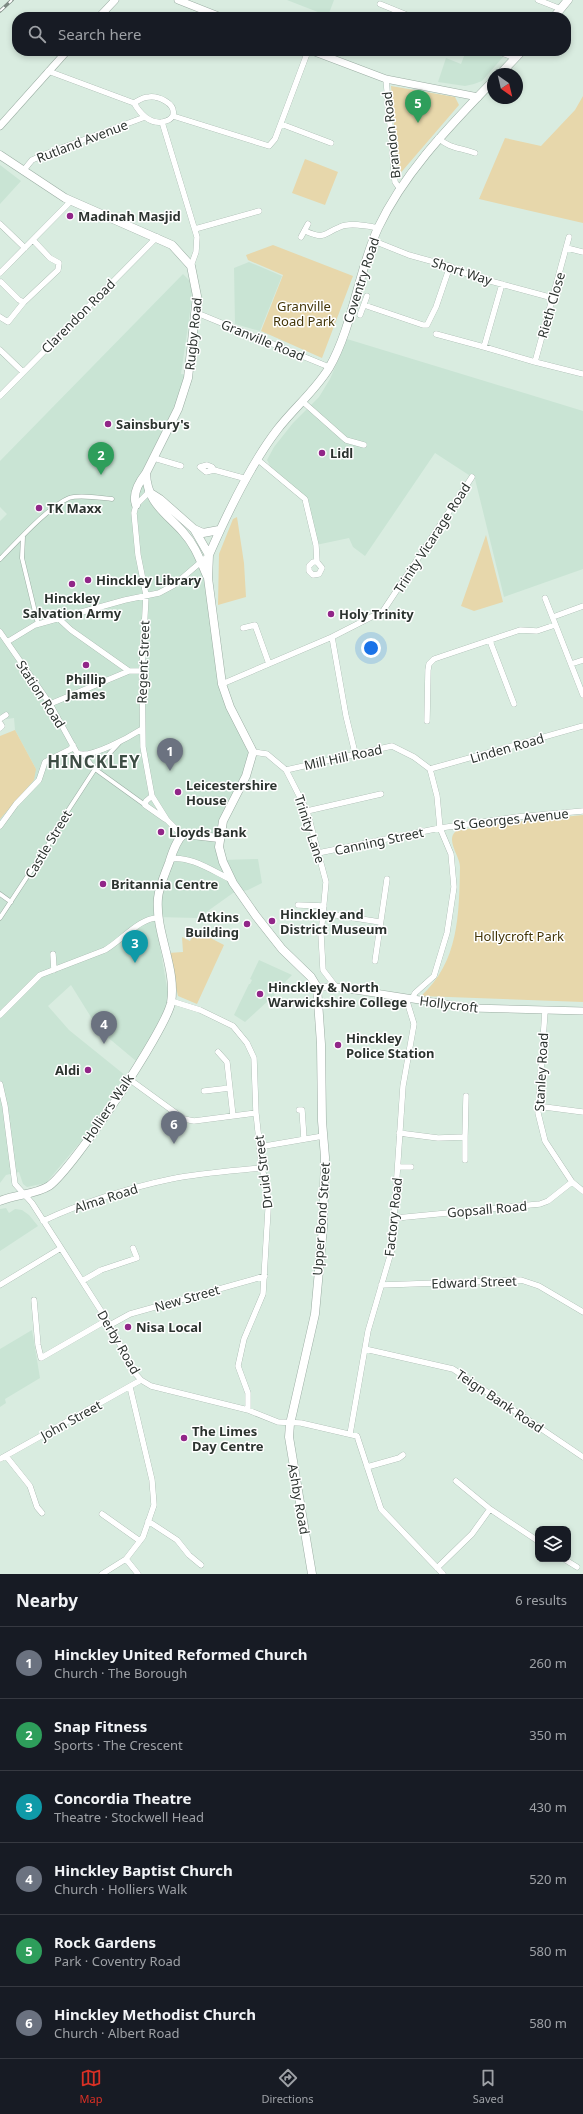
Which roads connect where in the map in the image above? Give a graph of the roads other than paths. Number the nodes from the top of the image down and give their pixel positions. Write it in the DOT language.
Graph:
graph roads {
  1 [pos="115,0"];
  2 [pos="178,0"];
  3 [pos="538,0"];
  4 [pos="568,0"];
  5 [pos="380,4"];
  6 [pos="561,9"];
  7 [pos="104,12"];
  8 [pos="208,12"];
  9 [pos="400,12"];
  10 [pos="558,12"];
  11 [pos="62,56"];
  12 [pos="306,56"];
  13 [pos="325,56"];
  14 [pos="510,56"];
  15 [pos="515,58"];
  16 [pos="506,68"];
  17 [pos="48,71"];
  18 [pos="386,79"];
  19 [pos="487,87"];
  20 [pos="478,97"];
  21 [pos="134,103"];
  22 [pos="173,116"];
  23 [pos="145,117"];
  24 [pos="162,122"];
  25 [pos="280,124"];
  26 [pos="0,126"];
  27 [pos="438,138"];
  28 [pos="331,143"];
  29 [pos="475,153"];
  30 [pos="0,155"];
  31 [pos="23,171"];
  32 [pos="400,189"];
  33 [pos="71,201"];
  34 [pos="259,211"];
  35 [pos="0,223"];
  36 [pos="308,224"];
  37 [pos="378,228"];
  38 [pos="195,229"];
  39 [pos="305,231"];
  40 [pos="157,237"];
  41 [pos="301,237"];
  42 [pos="569,237"];
  43 [pos="32,240"];
  44 [pos="374,240"];
  45 [pos="25,248"];
  46 [pos="567,248"];
  47 [pos="583,252"];
  48 [pos="191,266"];
  49 [pos="450,266"];
  50 [pos="0,273"];
  51 [pos="502,284"];
  52 [pos="2,285"];
  53 [pos="367,296"];
  54 [pos="553,298"];
  55 [pos="24,302"];
  56 [pos="364,305"];
  57 [pos="197,313"];
  58 [pos="360,315"];
  59 [pos="0,317"];
  60 [pos="436,334"];
  61 [pos="484,347"];
  62 [pos="0,350"];
  63 [pos="535,362"];
  64 [pos="329,367"];
  65 [pos="23,372"];
  66 [pos="583,374"];
  67 [pos="0,396"];
  68 [pos="302,401"];
  69 [pos="363,444"];
  70 [pos="154,458"];
  71 [pos="257,459"];
  72 [pos="181,466"];
  73 [pos="214,470"];
  74 [pos="146,473"];
  75 [pos="472,477"];
  76 [pos="247,479"];
  77 [pos="149,492"];
  78 [pos="112,499"];
  79 [pos="136,505"];
  80 [pos="194,529"];
  81 [pos="219,530"];
  82 [pos="23,537"];
  83 [pos="209,555"];
  84 [pos="0,559"];
  85 [pos="317,562"];
  86 [pos="202,563"];
  87 [pos="208,578"];
  88 [pos="146,595"];
  89 [pos="545,598"];
  90 [pos="583,606"];
  91 [pos="553,617"];
  92 [pos="58,618"];
  93 [pos="38,624"];
  94 [pos="556,625"];
  95 [pos="243,628"];
  96 [pos="0,632"];
  97 [pos="332,637"];
  98 [pos="490,641"];
  99 [pos="6,642"];
  100 [pos="583,660"];
  101 [pos="269,664"];
  102 [pos="571,664"];
  103 [pos="129,671"];
  104 [pos="142,671"];
  105 [pos="222,684"];
  106 [pos="583,695"];
  107 [pos="50,704"];
  108 [pos="514,704"];
  109 [pos="6,715"];
  110 [pos="0,719"];
  111 [pos="427,721"];
  112 [pos="0,723"];
  113 [pos="583,726"];
  114 [pos="0,728"];
  115 [pos="142,729"];
  116 [pos="121,741"];
  117 [pos="73,745"];
  118 [pos="253,752"];
  119 [pos="355,753"];
  120 [pos="83,754"];
  121 [pos="96,769"];
  122 [pos="430,769"];
  123 [pos="286,770"];
  124 [pos="381,794"];
  125 [pos="152,796"];
  126 [pos="145,805"];
  127 [pos="307,811"];
  128 [pos="583,811"];
  129 [pos="167,820"];
  130 [pos="0,826"];
  131 [pos="440,828"];
  132 [pos="182,835"];
  133 [pos="219,838"];
  134 [pos="318,853"];
  135 [pos="170,859"];
  136 [pos="386,879"];
  137 [pos="232,880"];
  138 [pos="0,894"];
  139 [pos="11,902"];
  140 [pos="298,905"];
  141 [pos="324,906"];
  142 [pos="323,913"];
  143 [pos="0,918"];
  144 [pos="159,918"];
  145 [pos="380,922"];
  146 [pos="54,954"];
  147 [pos="375,961"];
  148 [pos="54,970"];
  149 [pos="336,986"];
  150 [pos="316,987"];
  151 [pos="409,999"];
  152 [pos="171,1001"];
  153 [pos="545,1011"];
  154 [pos="583,1011"];
  155 [pos="0,1014"];
  156 [pos="218,1052"];
  157 [pos="129,1079"];
  158 [pos="0,1084"];
  159 [pos="230,1088"];
  160 [pos="204,1091"];
  161 [pos="466,1096"];
  162 [pos="537,1106"];
  163 [pos="299,1110"];
  164 [pos="583,1112"];
  165 [pos="256,1113"];
  166 [pos="233,1116"];
  167 [pos="399,1134"];
  168 [pos="323,1136"];
  169 [pos="465,1137"];
  170 [pos="304,1139"];
  171 [pos="259,1146"];
  172 [pos="464,1160"];
  173 [pos="398,1166"];
  174 [pos="411,1167"];
  175 [pos="262,1168"];
  176 [pos="572,1182"];
  177 [pos="583,1191"];
  178 [pos="23,1194"];
  179 [pos="0,1201"];
  180 [pos="396,1218"];
  181 [pos="43,1221"];
  182 [pos="61,1248"];
  183 [pos="133,1248"];
  184 [pos="265,1276"];
  185 [pos="82,1281"];
  186 [pos="0,1285"];
  187 [pos="381,1285"];
  188 [pos="34,1300"];
  189 [pos="583,1312"];
  190 [pos="108,1322"];
  191 [pos="365,1349"];
  192 [pos="141,1380"];
  193 [pos="130,1387"];
  194 [pos="248,1410"];
  195 [pos="290,1424"];
  196 [pos="350,1434"];
  197 [pos="403,1455"];
  198 [pos="6,1456"];
  199 [pos="583,1457"];
  200 [pos="0,1459"];
  201 [pos="367,1467"];
  202 [pos="456,1481"];
  203 [pos="490,1509"];
  204 [pos="42,1513"];
  205 [pos="102,1514"];
  206 [pos="148,1521"];
  207 [pos="535,1539"];
  208 [pos="140,1541"];
  209 [pos="126,1559"];
  210 [pos="568,1562"];
  211 [pos="201,1565"];
  212 [pos="437,1568"];
  213 [pos="577,1568"];
  214 [pos="102,1574"];
  215 [pos="138,1574"];
  216 [pos="312,1574"];
  217 [pos="444,1574"];
  1 -- 7 [label="street"];
  2 -- 8 [label="street"];
  3 -- 6 [label="street"];
  4 -- 6 [label="main road"];
  5 -- 9 [label="street"];
  6 -- 10 [label="main road"];
  11 -- 17 [label="street"];
  12 -- 25 [label="street"];
  13 -- 18 [label="street"];
  14 -- 15 [label="street"];
  15 -- 16 [label="main road"];
  17 -- 21 [label="street"];
  17 -- 26 [label="street"];
  18 -- 20 [label="street"];
  18 -- 32 [label="street, Brandon Road"];
  19 -- 20 [label="main road, Coventry Road"];
  20 -- 27 [label="main road, Coventry Road"];
  21 -- 22 [label="street"];
  21 -- 23 [label="street"];
  22 -- 24 [label="street"];
  22 -- 25 [label="street"];
  23 -- 24 [label="street"];
  23 -- 31 [label="street, Rutland Avenue"];
  24 -- 38 [label="street"];
  25 -- 28 [label="street"];
  27 -- 29 [label="street"];
  27 -- 32 [label="main road, Coventry Road"];
  30 -- 31 [label="main road, Rugby Road"];
  31 -- 33 [label="main road, Rugby Road"];
  32 -- 37 [label="main road, Coventry Road"];
  33 -- 40 [label="main road, Rugby Road"];
  33 -- 43 [label="street"];
  34 -- 38 [label="street"];
  35 -- 45 [label="street"];
  36 -- 39 [label="street"];
  37 -- 39 [label="street"];
  37 -- 44 [label="main road, Coventry Road"];
  38 -- 48 [label="street"];
  39 -- 41 [label="street"];
  40 -- 48 [label="main road, Rugby Road"];
  40 -- 65 [label="street, Clarendon Road"];
  42 -- 46 [label="street, Rieth Close"];
  43 -- 45 [label="street"];
  43 -- 55 [label="street"];
  44 -- 49 [label="street, Short Way"];
  44 -- 64 [label="main road, Coventry Road"];
  45 -- 50 [label="street"];
  46 -- 47 [label="street"];
  46 -- 54 [label="street, Rieth Close"];
  48 -- 57 [label="main road, Rugby Road"];
  49 -- 51 [label="street, Short Way"];
  49 -- 56 [label="street"];
  51 -- 54 [label="street, Short Way"];
  51 -- 61 [label="street"];
  52 -- 55 [label="street"];
  53 -- 56 [label="street"];
  54 -- 63 [label="street, Rieth Close"];
  55 -- 59 [label="street"];
  56 -- 58 [label="street"];
  57 -- 64 [label="street, Granville Road"];
  57 -- 70 [label="main road, Rugby Road"];
  60 -- 61 [label="street"];
  61 -- 63 [label="street"];
  62 -- 65 [label="street"];
  63 -- 66 [label="street"];
  64 -- 68 [label="main road, Coventry Road"];
  65 -- 67 [label="street, Clarendon Road"];
  68 -- 69 [label="street"];
  68 -- 71 [label="main road, Coventry Road"];
  70 -- 72 [label="street"];
  70 -- 74 [label="main road, Rugby Road"];
  71 -- 76 [label="main road, Coventry Road"];
  71 -- 85 [label="street"];
  73 -- 76 [label="street"];
  74 -- 77 [label="main road"];
  74 -- 79 [label="main road, Rugby Road"];
  75 -- 97 [label="street, Trinity Vicarage Road"];
  76 -- 81 [label="main road, Coventry Road"];
  77 -- 79 [label="street"];
  77 -- 80 [label="main road"];
  77 -- 86 [label="main road"];
  78 -- 82 [label="street"];
  79 -- 88 [label="street, Rugby Road"];
  80 -- 81 [label="main road"];
  80 -- 83 [label="main road"];
  81 -- 83 [label="main road, Coventry Road"];
  82 -- 84 [label="street"];
  82 -- 93 [label="street"];
  83 -- 86 [label="street, Coventry Road"];
  83 -- 87 [label="main road"];
  86 -- 87 [label="main road"];
  86 -- 88 [label="street, Coventry Road"];
  87 -- 105 [label="main road"];
  88 -- 92 [label="street, Coventry Road"];
  88 -- 104 [label="street, Regent Street"];
  89 -- 91 [label="street"];
  90 -- 91 [label="street"];
  91 -- 94 [label="street"];
  92 -- 93 [label="street, Coventry Road"];
  92 -- 103 [label="street"];
  93 -- 99 [label="street, Coventry Road"];
  94 -- 98 [label="street"];
  94 -- 102 [label="street"];
  95 -- 101 [label="street"];
  96 -- 99 [label="street, Station Road"];
  97 -- 101 [label="street, Trinity Vicarage Road"];
  97 -- 119 [label="street"];
  98 -- 108 [label="street"];
  98 -- 111 [label="street"];
  99 -- 107 [label="street, Station Road"];
  100 -- 102 [label="street"];
  101 -- 105 [label="street, Trinity Vicarage Road"];
  102 -- 106 [label="street"];
  103 -- 104 [label="street"];
  103 -- 107 [label="street"];
  104 -- 115 [label="street, Regent Street"];
  105 -- 118 [label="main road"];
  107 -- 117 [label="street, Station Road"];
  109 -- 110 [label="street"];
  112 -- 114 [label="street"];
  113 -- 122 [label="street, Linden Road"];
  115 -- 116 [label="street"];
  115 -- 125 [label="street, Regent Street"];
  116 -- 120 [label="street"];
  116 -- 121 [label="street, Castle Street"];
  117 -- 120 [label="street, Station Road"];
  117 -- 130 [label="street"];
  118 -- 123 [label="street, Trinity Lane"];
  118 -- 133 [label="main road"];
  119 -- 122 [label="street, Mill Hill Road"];
  119 -- 123 [label="street, Mill Hill Road"];
  120 -- 121 [label="street"];
  121 -- 126 [label="street"];
  121 -- 139 [label="street, Castle Street"];
  122 -- 131 [label="street"];
  123 -- 127 [label="street, Trinity Lane"];
  124 -- 127 [label="street"];
  125 -- 126 [label="street"];
  125 -- 129 [label="street, Regent Street"];
  126 -- 129 [label="street"];
  127 -- 134 [label="street, Trinity Lane"];
  128 -- 131 [label="street, St Georges Avenue"];
  129 -- 132 [label="street"];
  131 -- 134 [label="street, Canning Street"];
  131 -- 151 [label="street"];
  132 -- 133 [label="main road"];
  132 -- 135 [label="main road"];
  133 -- 137 [label="main road"];
  134 -- 141 [label="street, Trinity Lane"];
  135 -- 137 [label="street"];
  135 -- 144 [label="main road"];
  136 -- 145 [label="street"];
  137 -- 150 [label="main road"];
  138 -- 139 [label="street"];
  139 -- 143 [label="street, Castle Street"];
  140 -- 141 [label="street"];
  141 -- 142 [label="street, Trinity Lane"];
  142 -- 145 [label="street"];
  142 -- 149 [label="street, Trinity Lane"];
  144 -- 148 [label="street"];
  144 -- 152 [label="main road"];
  145 -- 147 [label="street"];
  146 -- 148 [label="street"];
  148 -- 155 [label="street"];
  149 -- 150 [label="street, Hollycroft"];
  149 -- 151 [label="street, Hollycroft"];
  150 -- 168 [label="main road, Upper Bond Street"];
  151 -- 153 [label="street, Hollycroft"];
  151 -- 167 [label="street, Factory Road"];
  152 -- 157 [label="main road, Holliers Walk"];
  152 -- 165 [label="street, Druid Street"];
  153 -- 154 [label="street, Hollycroft"];
  153 -- 162 [label="street, Stanley Road"];
  156 -- 159 [label="street"];
  157 -- 166 [label="street"];
  157 -- 178 [label="main road, Holliers Walk"];
  158 -- 178 [label="street, Derby Road"];
  159 -- 160 [label="street"];
  159 -- 166 [label="street"];
  161 -- 169 [label="street"];
  162 -- 164 [label="street"];
  162 -- 176 [label="street, Stanley Road"];
  163 -- 170 [label="street"];
  165 -- 166 [label="street"];
  165 -- 171 [label="street, Druid Street"];
  167 -- 169 [label="street"];
  167 -- 173 [label="street, Factory Road"];
  168 -- 170 [label="street"];
  168 -- 195 [label="main road, Upper Bond Street"];
  169 -- 172 [label="street"];
  170 -- 171 [label="street"];
  171 -- 175 [label="street, Druid Street"];
  173 -- 174 [label="street"];
  173 -- 180 [label="street, Factory Road"];
  175 -- 181 [label="street, Alma Road"];
  175 -- 184 [label="street, Druid Street"];
  176 -- 177 [label="street, Stanley Road"];
  176 -- 180 [label="street, Gopsall Road"];
  178 -- 179 [label="main road, Holliers Walk"];
  178 -- 181 [label="street, Derby Road"];
  180 -- 187 [label="street, Factory Road"];
  181 -- 182 [label="street, Derby Road"];
  182 -- 185 [label="street, Derby Road"];
  182 -- 186 [label="street"];
  183 -- 185 [label="street"];
  184 -- 190 [label="street, New Street"];
  184 -- 194 [label="street, Druid Street"];
  185 -- 190 [label="street, Derby Road"];
  187 -- 189 [label="street, Edward Street"];
  187 -- 191 [label="street, Factory Road"];
  188 -- 190 [label="street, New Street"];
  190 -- 192 [label="street, Derby Road"];
  191 -- 196 [label="street, Factory Road"];
  191 -- 199 [label="street, Teign Bank Road"];
  192 -- 193 [label="street, John Street"];
  192 -- 194 [label="street, Derby Road"];
  193 -- 198 [label="street, John Street"];
  193 -- 206 [label="street"];
  194 -- 195 [label="street, Derby Road"];
  195 -- 196 [label="street, Derby Road"];
  195 -- 216 [label="main road, Ashby Road"];
  196 -- 201 [label="street"];
  197 -- 201 [label="street"];
  198 -- 200 [label="street, John Street"];
  198 -- 204 [label="street"];
  201 -- 212 [label="street"];
  202 -- 203 [label="street"];
  203 -- 207 [label="street"];
  203 -- 212 [label="street"];
  205 -- 208 [label="street"];
  206 -- 208 [label="street"];
  206 -- 211 [label="street"];
  208 -- 209 [label="street"];
  209 -- 214 [label="street"];
  209 -- 215 [label="street"];
  210 -- 213 [label="street"];
  212 -- 217 [label="street"];
}
